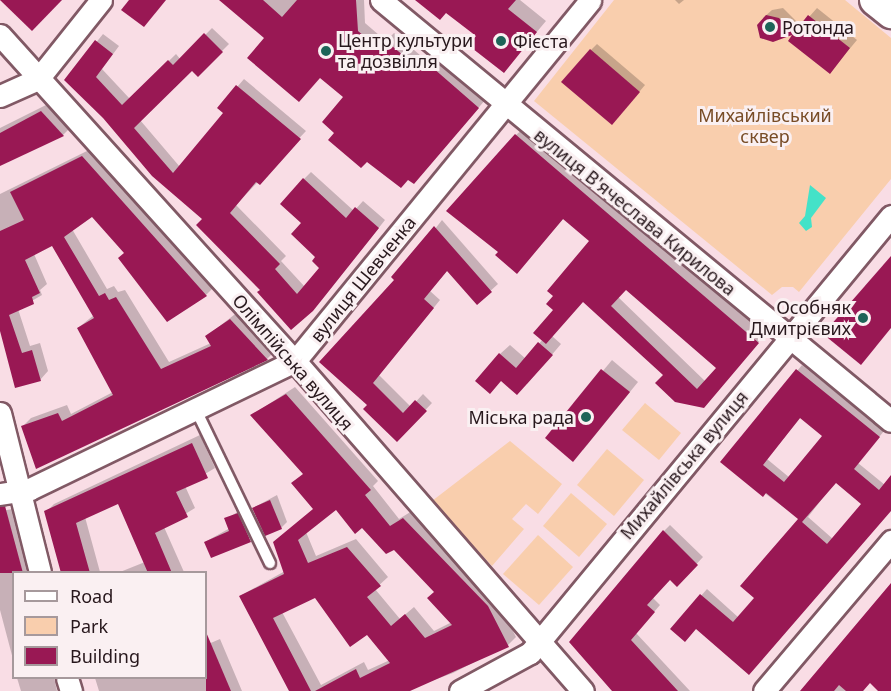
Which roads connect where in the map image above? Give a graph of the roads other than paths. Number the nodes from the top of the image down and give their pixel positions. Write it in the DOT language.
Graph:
graph roads {
  1 [pos="101,0"];
  2 [pos="381,0"];
  3 [pos="590,0"];
  4 [pos="875,0"];
  5 [pos="891,13"];
  6 [pos="0,35"];
  7 [pos="38,79"];
  8 [pos="0,96"];
  9 [pos="504,104"];
  10 [pos="891,216"];
  11 [pos="789,338"];
  12 [pos="295,361"];
  13 [pos="196,410"];
  14 [pos="0,413"];
  15 [pos="891,421"];
  16 [pos="10,493"];
  17 [pos="891,541"];
  18 [pos="270,563"];
  19 [pos="39,571"];
  20 [pos="539,643"];
  21 [pos="460,691"];
  22 [pos="583,691"];
  23 [pos="764,691"];
  1 -- 7 [label="street"];
  2 -- 9 [label="street, вулиця В'ячеслава Кирилова"];
  3 -- 9 [label="street, вулиця Шевченка"];
  4 -- 5 [label="street"];
  6 -- 7 [label="street, Олімпійська вулиця"];
  7 -- 8 [label="street"];
  7 -- 12 [label="street, Олімпійська вулиця"];
  9 -- 11 [label="street, вулиця В'ячеслава Кирилова"];
  9 -- 12 [label="street, вулиця Шевченка"];
  10 -- 11 [label="street, Михайлівська вулиця"];
  11 -- 15 [label="street, вулиця В'ячеслава Кирилова"];
  11 -- 20 [label="street, Михайлівська вулиця"];
  12 -- 13 [label="street, вулиця Шевченка"];
  12 -- 20 [label="street, Олімпійська вулиця"];
  13 -- 16 [label="street, вулиця Шевченка"];
  13 -- 18 [label="lane"];
  14 -- 16 [label="street"];
  16 -- 19 [label="street"];
  17 -- 23 [label="street"];
  20 -- 21 [label="street, Михайлівська вулиця"];
  20 -- 22 [label="street, Олімпійська вулиця"];
}
